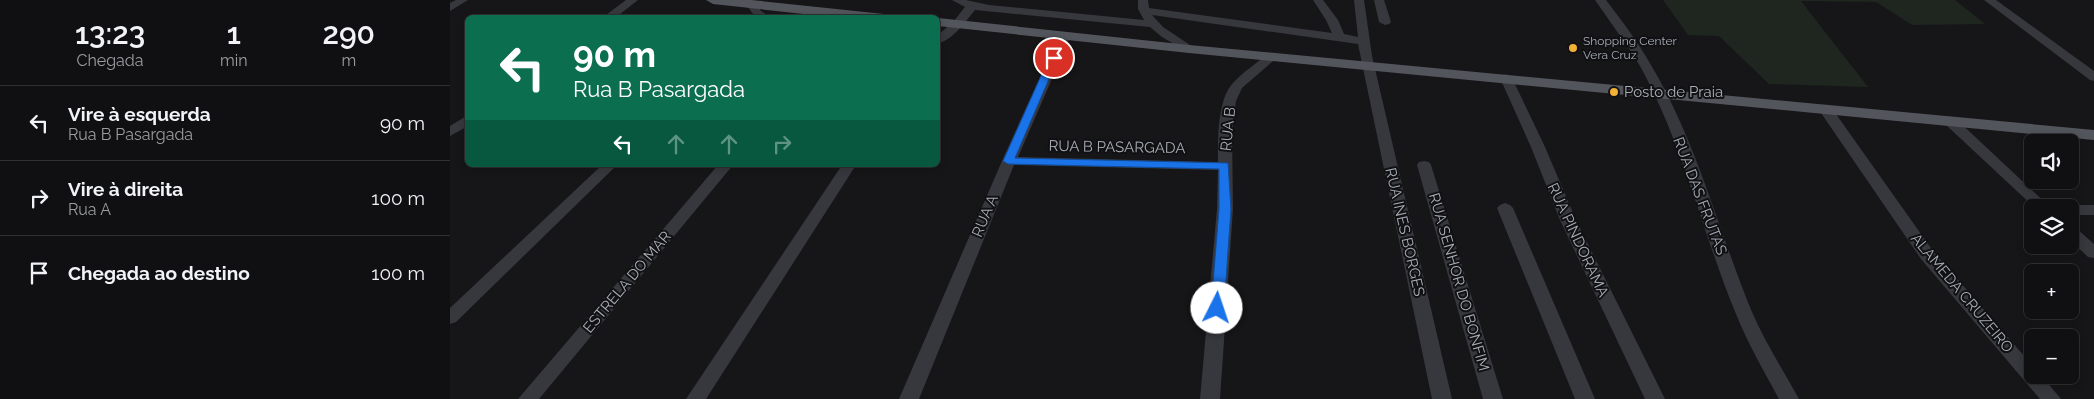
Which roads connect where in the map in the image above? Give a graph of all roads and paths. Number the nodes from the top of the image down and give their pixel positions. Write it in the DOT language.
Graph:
graph roads {
  1 [pos="463,0"];
  2 [pos="633,0"];
  3 [pos="713,0"];
  4 [pos="957,0"];
  5 [pos="1318,0"];
  6 [pos="1359,0"];
  7 [pos="1379,0"];
  8 [pos="1600,0"];
  9 [pos="1989,0"];
  10 [pos="751,4"];
  11 [pos="972,6"];
  12 [pos="1144,6"];
  13 [pos="450,8"];
  14 [pos="779,12"];
  15 [pos="611,15"];
  16 [pos="759,15"];
  17 [pos="837,15"];
  18 [pos="940,22"];
  19 [pos="1385,22"];
  20 [pos="957,24"];
  21 [pos="1153,24"];
  22 [pos="1065,35"];
  23 [pos="1339,36"];
  24 [pos="940,38"];
  25 [pos="1364,42"];
  26 [pos="1189,49"];
  27 [pos="1273,56"];
  28 [pos="1368,65"];
  29 [pos="2094,77"];
  30 [pos="1506,78"];
  31 [pos="1660,94"];
  32 [pos="1826,110"];
  33 [pos="465,121"];
  34 [pos="1950,121"];
  35 [pos="450,132"];
  36 [pos="2094,135"];
  37 [pos="1008,161"];
  38 [pos="1424,165"];
  39 [pos="1224,166"];
  40 [pos="608,167"];
  41 [pos="724,167"];
  42 [pos="848,167"];
  43 [pos="2034,199"];
  44 [pos="1505,208"];
  45 [pos="2079,210"];
  46 [pos="2094,210"];
  47 [pos="2079,239"];
  48 [pos="2094,253"];
  49 [pos="450,318"];
  50 [pos="528,399"];
  51 [pos="696,399"];
  52 [pos="909,399"];
  53 [pos="1210,399"];
  54 [pos="1442,399"];
  55 [pos="1493,399"];
  56 [pos="1585,399"];
  57 [pos="1655,399"];
  58 [pos="1789,399"];
  59 [pos="2051,399"];
  1 -- 13 [label="street"];
  2 -- 15 [label="street"];
  3 -- 10 [label="main road"];
  4 -- 11 [label="street"];
  5 -- 23 [label="street"];
  6 -- 25 [label="street, RUA INES BORGES"];
  7 -- 19 [label="street"];
  8 -- 31 [label="street, RUA DAS FRUTAS"];
  9 -- 29 [label="street"];
  10 -- 14 [label="main road"];
  10 -- 16 [label="street"];
  11 -- 20 [label="street"];
  11 -- 21 [label="street"];
  12 -- 21 [label="street"];
  12 -- 23 [label="street"];
  14 -- 17 [label="main road"];
  18 -- 20 [label="main road"];
  20 -- 22 [label="main road"];
  20 -- 24 [label="street"];
  21 -- 26 [label="street"];
  22 -- 26 [label="main road"];
  22 -- 37 [label="street, RUA A"];
  23 -- 25 [label="street"];
  25 -- 28 [label="street, RUA INES BORGES"];
  26 -- 27 [label="main road"];
  27 -- 28 [label="main road"];
  27 -- 39 [label="street, RUA B"];
  28 -- 30 [label="main road"];
  28 -- 54 [label="street, RUA INES BORGES"];
  30 -- 31 [label="main road"];
  30 -- 57 [label="street, RUA PINDORAMA"];
  31 -- 32 [label="main road"];
  31 -- 58 [label="street, RUA DAS FRUTAS"];
  32 -- 34 [label="main road"];
  32 -- 59 [label="street, ALAMEDA CRUZEIRO"];
  33 -- 35 [label="street"];
  34 -- 36 [label="main road"];
  34 -- 43 [label="street"];
  37 -- 39 [label="street, RUA B PASARGADA"];
  37 -- 52 [label="street, RUA A"];
  38 -- 55 [label="street, RUA SENHOR DO BONFIM"];
  39 -- 53 [label="street, RUA B"];
  40 -- 49 [label="street"];
  41 -- 50 [label="street, ESTRELA DO MAR"];
  42 -- 51 [label="street"];
  44 -- 56 [label="street"];
  45 -- 46 [label="street"];
  47 -- 48 [label="street"];
}
